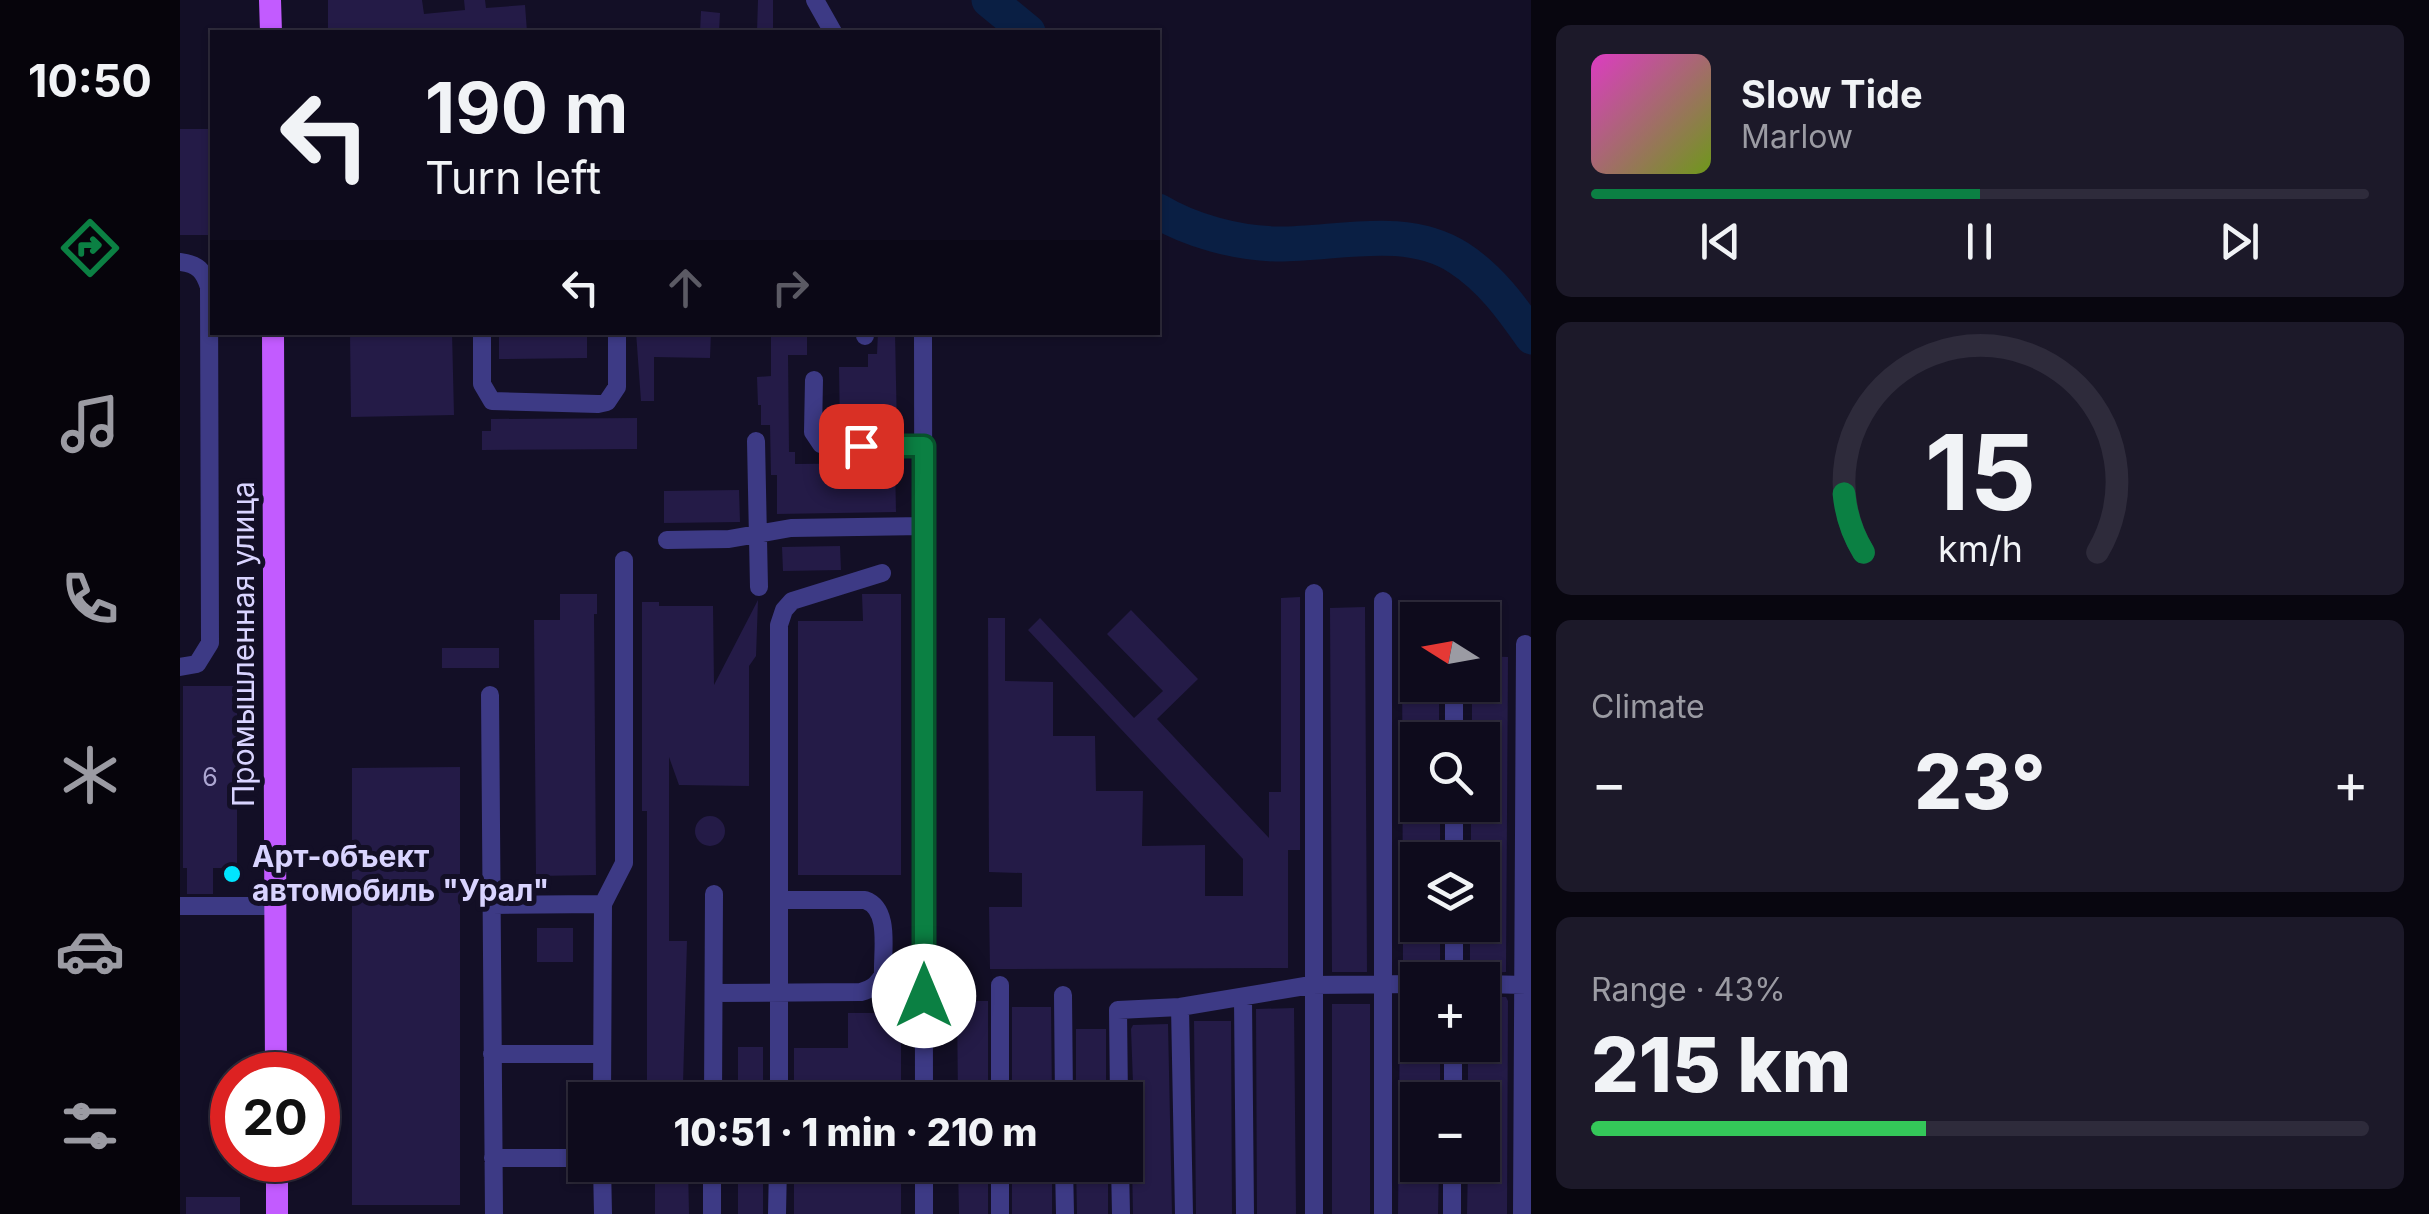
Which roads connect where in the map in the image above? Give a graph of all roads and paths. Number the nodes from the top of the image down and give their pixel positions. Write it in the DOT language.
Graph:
graph roads {
  1 [pos="270,0"];
  2 [pos="815,0"];
  3 [pos="270,30"];
  4 [pos="832,30"];
  5 [pos="180,262"];
  6 [pos="273,335"];
  7 [pos="482,335"];
  8 [pos="617,335"];
  9 [pos="924,335"];
  10 [pos="814,380"];
  11 [pos="756,442"];
  12 [pos="924,446"];
  13 [pos="924,526"];
  14 [pos="758,534"];
  15 [pos="667,540"];
  16 [pos="624,560"];
  17 [pos="882,573"];
  18 [pos="759,588"];
  19 [pos="1314,593"];
  20 [pos="1383,601"];
  21 [pos="1524,644"];
  22 [pos="180,668"];
  23 [pos="490,695"];
  24 [pos="714,894"];
  25 [pos="780,900"];
  26 [pos="604,904"];
  27 [pos="493,905"];
  28 [pos="180,906"];
  29 [pos="276,906"];
  30 [pos="1382,984"];
  31 [pos="1400,984"];
  32 [pos="1500,984"];
  33 [pos="1000,985"];
  34 [pos="1311,985"];
  35 [pos="1527,985"];
  36 [pos="714,993"];
  37 [pos="780,993"];
  38 [pos="1063,995"];
  39 [pos="1243,998"];
  40 [pos="1180,1007"];
  41 [pos="276,1052"];
  42 [pos="492,1054"];
  43 [pos="602,1054"];
  44 [pos="602,1082"];
  45 [pos="713,1082"];
  46 [pos="778,1082"];
  47 [pos="924,1082"];
  48 [pos="1000,1082"];
  49 [pos="1064,1082"];
  50 [pos="1119,1082"];
  51 [pos="494,1158"];
  52 [pos="568,1158"];
  53 [pos="277,1182"];
  54 [pos="602,1182"];
  55 [pos="712,1182"];
  56 [pos="778,1182"];
  57 [pos="924,1182"];
  58 [pos="1000,1182"];
  59 [pos="1064,1182"];
  60 [pos="1120,1182"];
  61 [pos="1452,1182"];
  62 [pos="277,1214"];
  63 [pos="494,1214"];
  64 [pos="603,1214"];
  65 [pos="712,1214"];
  66 [pos="778,1214"];
  67 [pos="924,1214"];
  68 [pos="1000,1214"];
  69 [pos="1064,1214"];
  70 [pos="1121,1214"];
  71 [pos="1184,1214"];
  72 [pos="1246,1214"];
  73 [pos="1314,1214"];
  74 [pos="1383,1214"];
  75 [pos="1452,1214"];
  76 [pos="1522,1214"];
  1 -- 3 [label="main road"];
  2 -- 4 [label="lane"];
  5 -- 22 [label="lane"];
  6 -- 29 [label="main road, Промышленная улица"];
  7 -- 8 [label="lane"];
  9 -- 12 [label="lane"];
  10 -- 12 [label="lane"];
  11 -- 14 [label="lane"];
  12 -- 13 [label="lane"];
  13 -- 14 [label="lane"];
  13 -- 47 [label="lane"];
  14 -- 15 [label="lane"];
  14 -- 18 [label="lane"];
  16 -- 26 [label="lane"];
  17 -- 25 [label="lane"];
  19 -- 34 [label="lane"];
  20 -- 30 [label="lane"];
  21 -- 35 [label="lane"];
  23 -- 27 [label="lane"];
  24 -- 36 [label="lane"];
  25 -- 37 [label="lane"];
  25 -- 37 [label="lane"];
  26 -- 27 [label="lane"];
  26 -- 43 [label="lane"];
  27 -- 42 [label="lane"];
  28 -- 29 [label="lane"];
  29 -- 41 [label="main road, Промышленная улица"];
  30 -- 31 [label="lane"];
  30 -- 34 [label="lane"];
  30 -- 74 [label="lane"];
  32 -- 35 [label="lane"];
  33 -- 48 [label="lane"];
  34 -- 39 [label="lane"];
  34 -- 73 [label="lane"];
  35 -- 76 [label="lane"];
  36 -- 37 [label="lane"];
  36 -- 45 [label="lane"];
  37 -- 46 [label="lane"];
  38 -- 49 [label="lane"];
  39 -- 40 [label="lane"];
  39 -- 72 [label="lane"];
  40 -- 50 [label="lane"];
  40 -- 71 [label="lane"];
  42 -- 43 [label="lane"];
  42 -- 51 [label="lane"];
  43 -- 44 [label="lane"];
  51 -- 52 [label="lane"];
  51 -- 63 [label="lane"];
  53 -- 62 [label="main road"];
  54 -- 64 [label="lane"];
  55 -- 65 [label="lane"];
  56 -- 66 [label="lane"];
  57 -- 67 [label="lane"];
  58 -- 68 [label="lane"];
  59 -- 69 [label="lane"];
  60 -- 70 [label="lane"];
  61 -- 75 [label="lane"];
}
